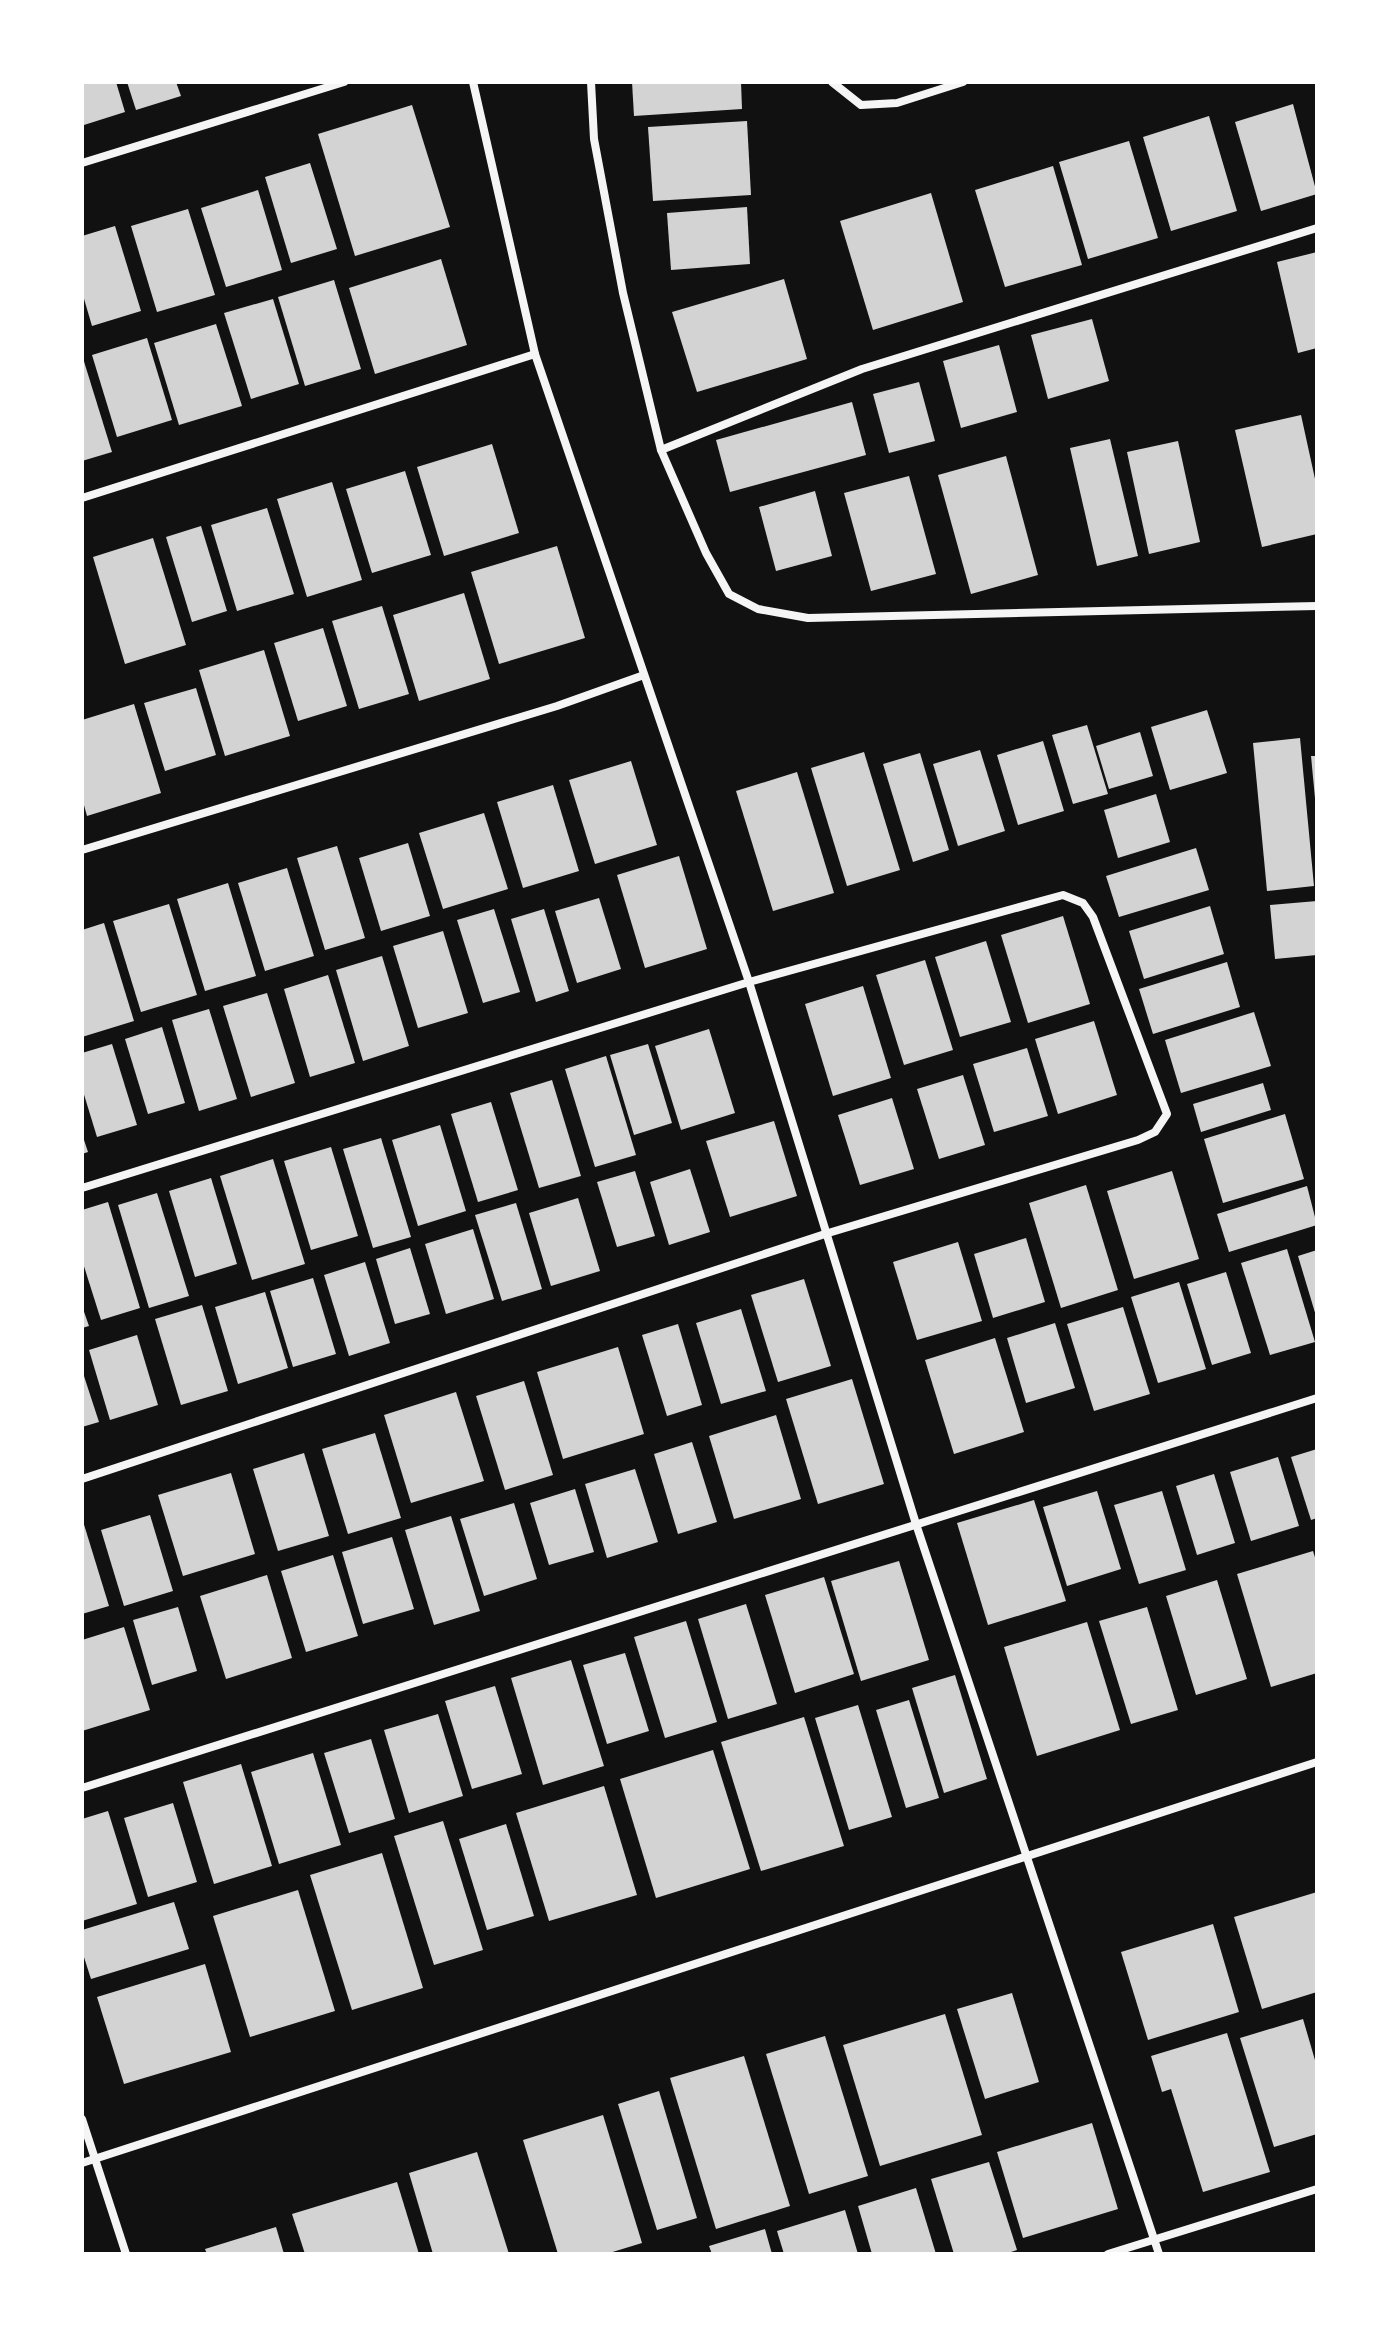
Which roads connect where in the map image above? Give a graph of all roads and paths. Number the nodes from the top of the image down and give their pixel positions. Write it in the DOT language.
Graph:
graph roads {
  1 [pos="344,82"];
  2 [pos="473,82"];
  3 [pos="591,82"];
  4 [pos="832,82"];
  5 [pos="963,82"];
  6 [pos="82,163"];
  7 [pos="1317,228"];
  8 [pos="535,354"];
  9 [pos="661,450"];
  10 [pos="82,498"];
  11 [pos="1317,606"];
  12 [pos="644,675"];
  13 [pos="82,850"];
  14 [pos="749,982"];
  15 [pos="82,1188"];
  16 [pos="825,1234"];
  17 [pos="1317,1398"];
  18 [pos="82,1479"];
  19 [pos="916,1524"];
  20 [pos="1317,1762"];
  21 [pos="82,1788"];
  22 [pos="1027,1857"];
  23 [pos="82,2119"];
  24 [pos="95,2158"];
  25 [pos="82,2163"];
  26 [pos="1317,2189"];
  27 [pos="1154,2238"];
  28 [pos="126,2254"];
  29 [pos="1108,2254"];
  30 [pos="1159,2254"];
  1 -- 6 [label="street"];
  2 -- 8 [label="street"];
  3 -- 9 [label="street"];
  4 -- 5 [label="street"];
  7 -- 9 [label="street"];
  8 -- 10 [label="street"];
  8 -- 12 [label="street"];
  9 -- 11 [label="street"];
  12 -- 13 [label="street"];
  12 -- 14 [label="street"];
  14 -- 15 [label="street"];
  14 -- 16 [label="street"];
  14 -- 16 [label="street"];
  16 -- 18 [label="street"];
  16 -- 19 [label="street"];
  17 -- 19 [label="street"];
  19 -- 21 [label="street"];
  19 -- 22 [label="street"];
  20 -- 22 [label="street"];
  22 -- 24 [label="street"];
  22 -- 27 [label="street"];
  23 -- 24 [label="street"];
  24 -- 25 [label="street"];
  24 -- 28 [label="street"];
  26 -- 27 [label="street"];
  27 -- 29 [label="street"];
  27 -- 30 [label="street"];
}
